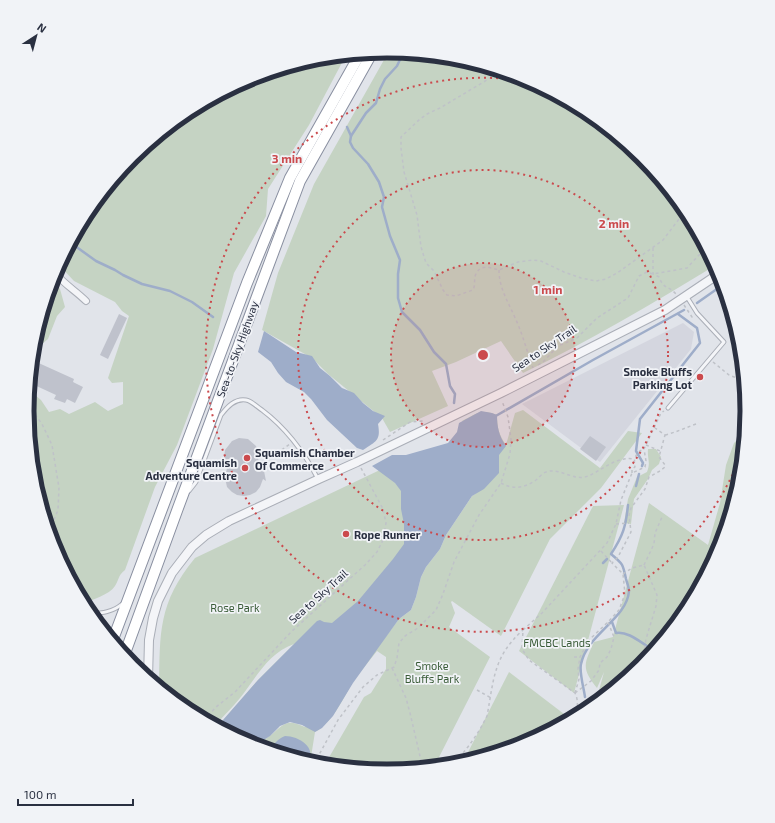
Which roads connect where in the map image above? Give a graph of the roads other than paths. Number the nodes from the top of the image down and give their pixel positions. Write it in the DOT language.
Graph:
graph roads {
  1 [pos="369,59"];
  2 [pos="357,60"];
  3 [pos="714,277"];
  4 [pos="60,279"];
  5 [pos="686,295"];
  6 [pos="86,301"];
  7 [pos="668,408"];
  8 [pos="318,479"];
  9 [pos="178,508"];
  10 [pos="128,599"];
  11 [pos="98,614"];
  12 [pos="114,636"];
  13 [pos="126,649"];
  14 [pos="148,671"];
  1 -- 9 [label="highway, Sea-to-Sky Highway"];
  2 -- 10 [label="highway, Sea-to-Sky Highway"];
  3 -- 5 [label="street"];
  4 -- 6 [label="street"];
  5 -- 7 [label="lane"];
  5 -- 8 [label="street"];
  8 -- 9 [label="lane"];
  8 -- 14 [label="street"];
  9 -- 13 [label="highway, Sea-to-Sky Highway"];
  10 -- 11 [label="lane"];
  10 -- 12 [label="highway, Sea-to-Sky Highway"];
}
